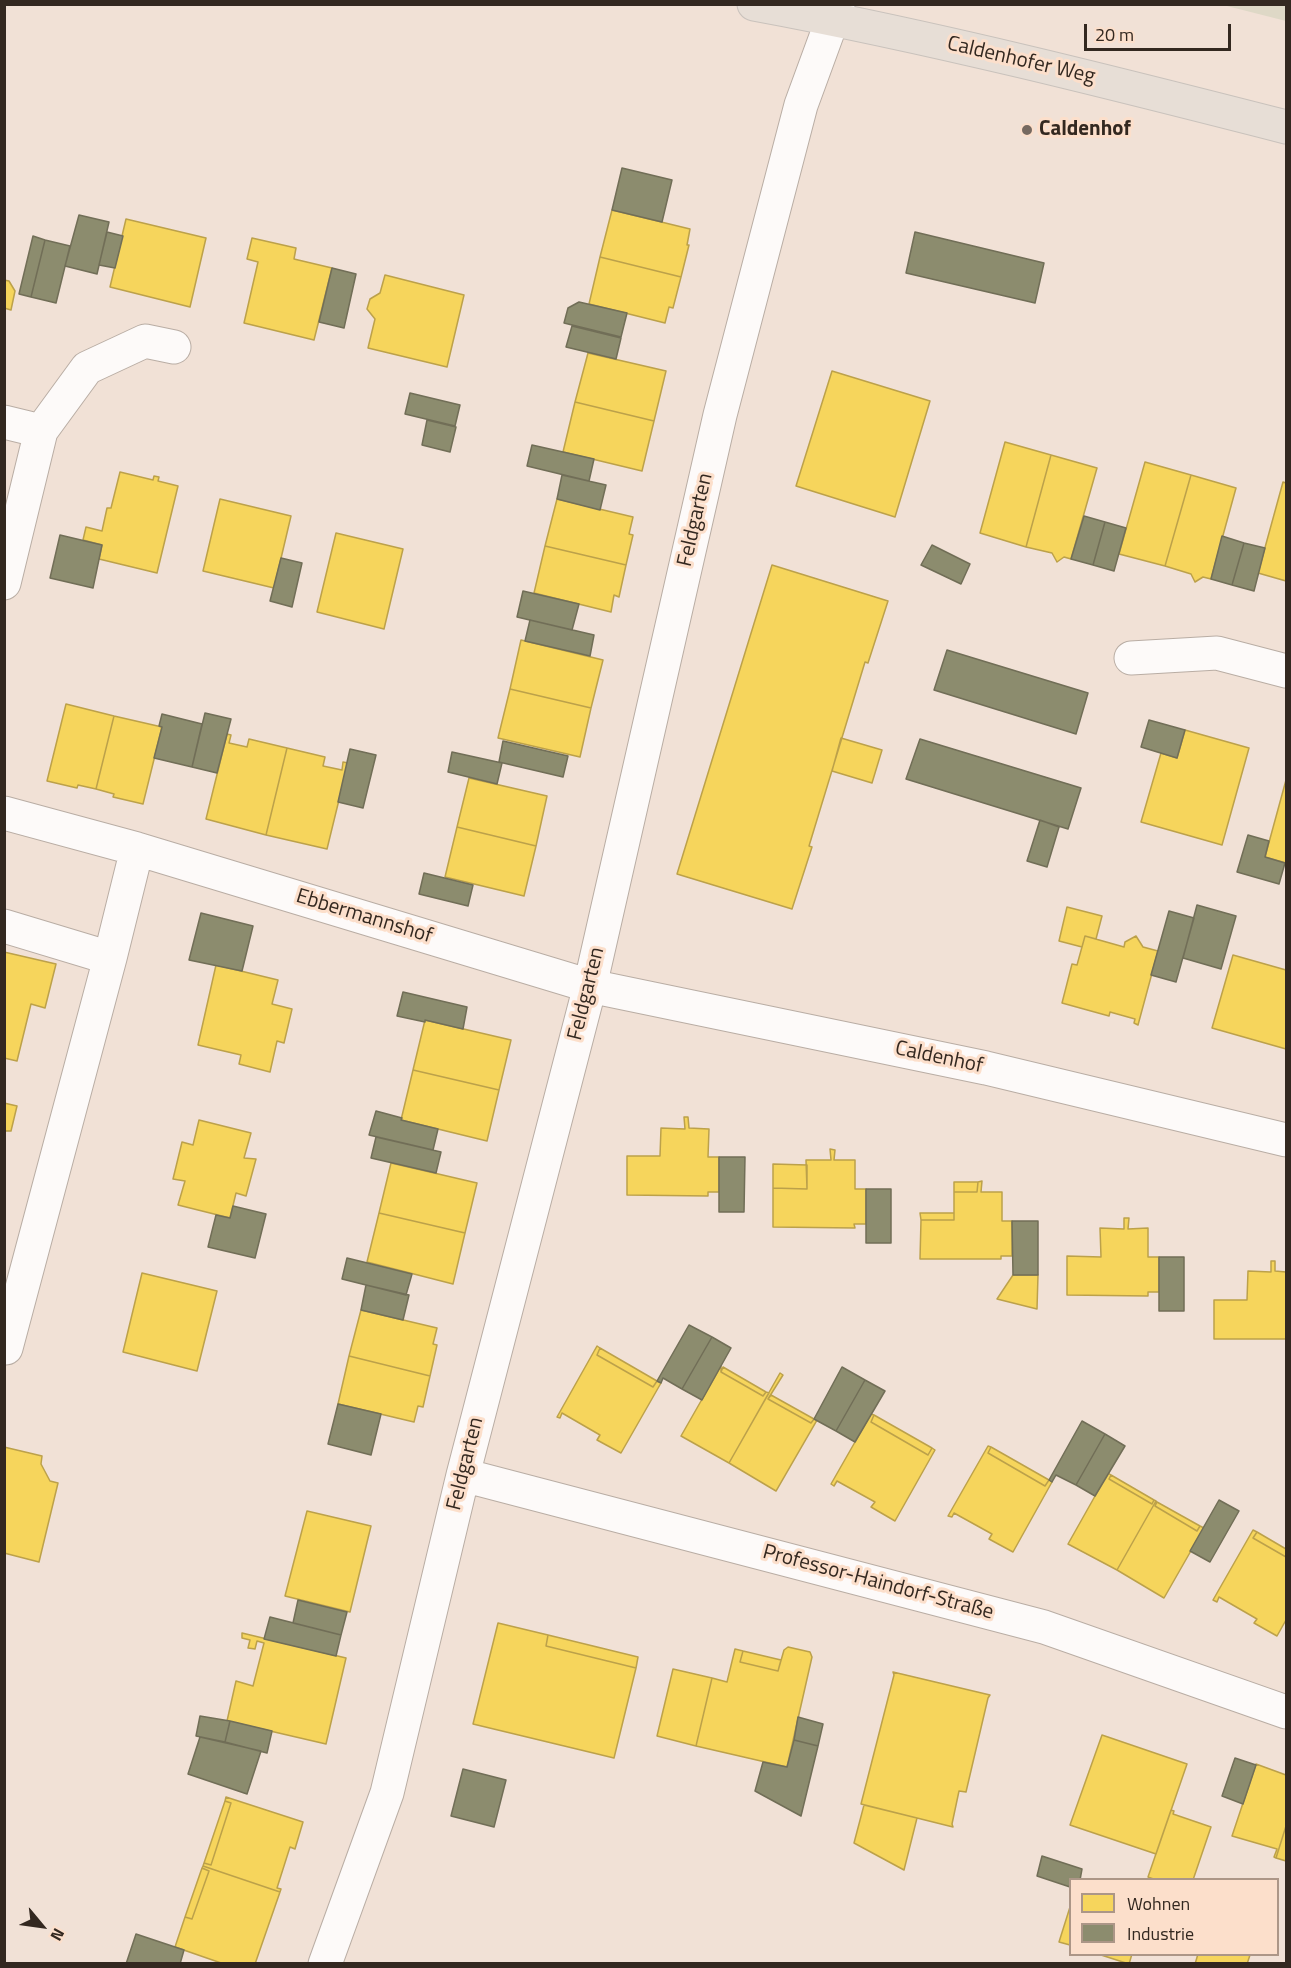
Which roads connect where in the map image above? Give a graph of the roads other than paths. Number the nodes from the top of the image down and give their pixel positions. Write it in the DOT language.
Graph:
graph roads {
  1 [pos="754,4"];
  2 [pos="835,12"];
  3 [pos="1287,127"];
  4 [pos="174,347"];
  5 [pos="4,422"];
  6 [pos="41,431"];
  7 [pos="4,583"];
  8 [pos="1131,658"];
  9 [pos="1287,671"];
  10 [pos="4,813"];
  11 [pos="137,849"];
  12 [pos="4,926"];
  13 [pos="110,958"];
  14 [pos="590,986"];
  15 [pos="1287,1140"];
  16 [pos="6,1348"];
  17 [pos="463,1475"];
  18 [pos="1287,1712"];
  19 [pos="325,1964"];
  1 -- 2 [label="main road, Caldenhofer Weg"];
  2 -- 3 [label="main road, Caldenhofer Weg"];
  2 -- 14 [label="street, Feldgarten"];
  4 -- 6 [label="street"];
  5 -- 6 [label="street"];
  6 -- 7 [label="street"];
  8 -- 9 [label="street"];
  10 -- 11 [label="street, Ebbermannshof"];
  11 -- 13 [label="street"];
  11 -- 14 [label="street, Ebbermannshof"];
  12 -- 13 [label="street"];
  13 -- 16 [label="street"];
  14 -- 15 [label="street, Caldenhof"];
  14 -- 17 [label="street, Feldgarten"];
  17 -- 18 [label="street, Professor-Haindorf-Straße"];
  17 -- 19 [label="street, Feldgarten"];
}
